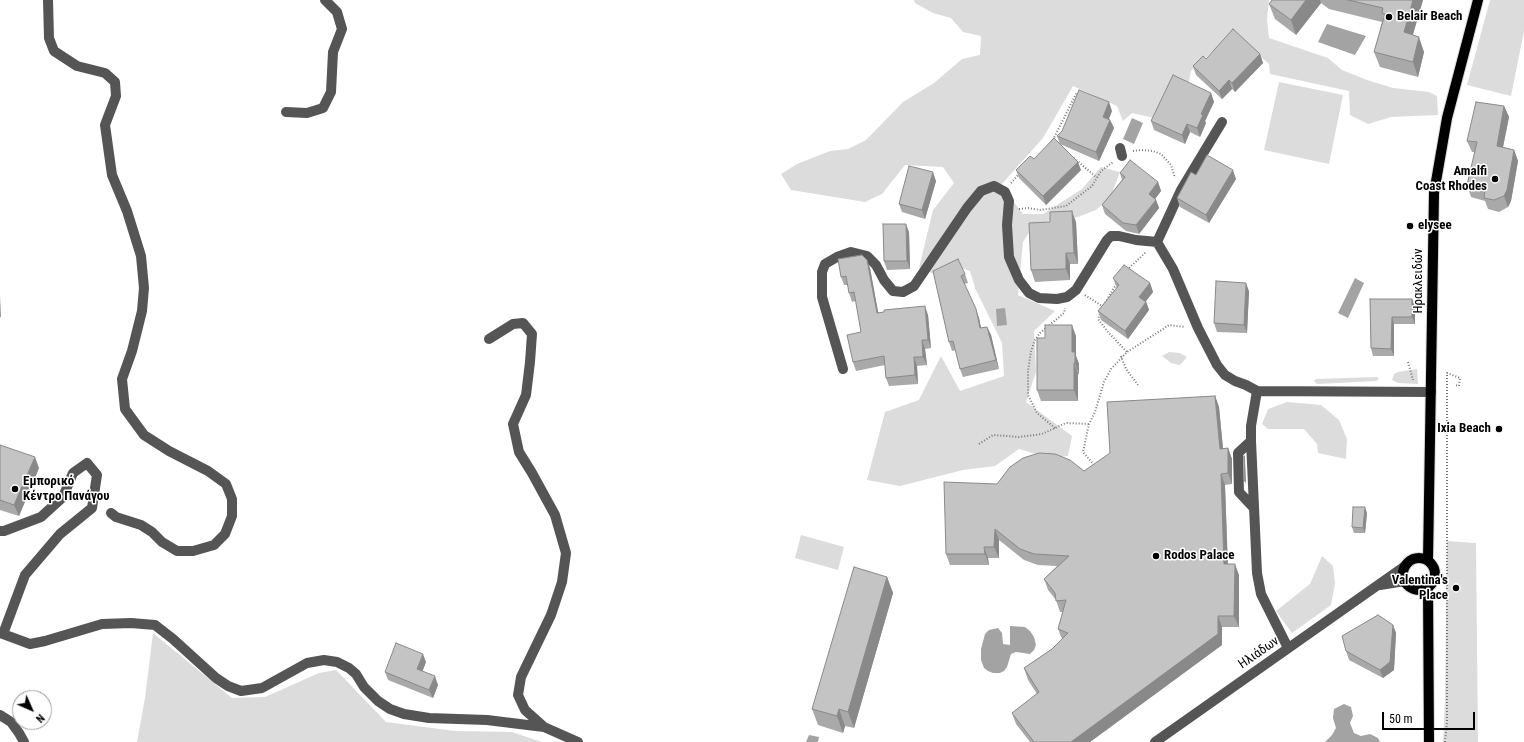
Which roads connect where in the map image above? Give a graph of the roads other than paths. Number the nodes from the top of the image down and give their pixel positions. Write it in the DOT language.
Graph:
graph roads {
  1 [pos="48,0"];
  2 [pos="325,0"];
  3 [pos="1478,0"];
  4 [pos="286,112"];
  5 [pos="1222,122"];
  6 [pos="1157,242"];
  7 [pos="489,339"];
  8 [pos="843,369"];
  9 [pos="1256,391"];
  10 [pos="1431,392"];
  11 [pos="111,513"];
  12 [pos="0,531"];
  13 [pos="1423,559"];
  14 [pos="1405,566"];
  15 [pos="1405,581"];
  16 [pos="1378,585"];
  17 [pos="1423,588"];
  18 [pos="2,633"];
  19 [pos="1288,648"];
  20 [pos="0,715"];
  21 [pos="544,727"];
  22 [pos="24,742"];
  23 [pos="578,742"];
  24 [pos="1155,742"];
  25 [pos="1429,742"];
  1 -- 11 [label="street"];
  2 -- 4 [label="street"];
  3 -- 10 [label="main road, Ηρακλειδών"];
  5 -- 6 [label="street"];
  6 -- 8 [label="street"];
  6 -- 9 [label="street"];
  7 -- 21 [label="street"];
  9 -- 10 [label="street"];
  9 -- 19 [label="street"];
  10 -- 13 [label="main road, Ηρακλειδών"];
  12 -- 18 [label="street"];
  13 -- 14 [label="main road"];
  13 -- 17 [label="main road"];
  14 -- 15 [label="main road"];
  14 -- 16 [label="street, Ηλιάδων"];
  15 -- 16 [label="street"];
  15 -- 17 [label="main road"];
  16 -- 19 [label="street, Ηλιάδων"];
  17 -- 25 [label="main road"];
  18 -- 21 [label="street"];
  19 -- 24 [label="street, Ηλιάδων"];
  20 -- 22 [label="street"];
  21 -- 23 [label="street"];
}
